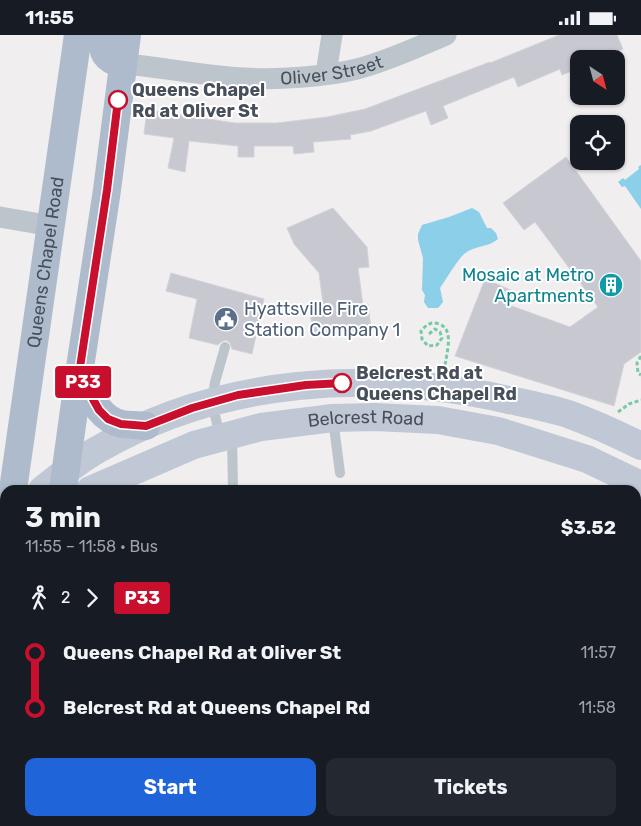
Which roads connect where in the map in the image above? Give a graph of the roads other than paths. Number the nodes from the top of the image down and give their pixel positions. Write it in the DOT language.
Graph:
graph roads {
  1 [pos="78,35"];
  2 [pos="101,35"];
  3 [pos="126,35"];
  4 [pos="332,35"];
  5 [pos="446,35"];
  6 [pos="123,64"];
  7 [pos="326,73"];
  8 [pos="0,217"];
  9 [pos="52,226"];
  10 [pos="225,347"];
  11 [pos="79,374"];
  12 [pos="283,388"];
  13 [pos="212,403"];
  14 [pos="333,418"];
  15 [pos="146,426"];
  16 [pos="226,436"];
  17 [pos="641,446"];
  18 [pos="340,473"];
  19 [pos="65,480"];
  20 [pos="14,485"];
  21 [pos="54,485"];
  22 [pos="102,485"];
  23 [pos="232,485"];
  24 [pos="641,485"];
  1 -- 9 [label="main road, Queens Chapel Road"];
  2 -- 6 [label="main road"];
  3 -- 6 [label="main road"];
  4 -- 7 [label="street"];
  5 -- 7 [label="street, Oliver Street"];
  6 -- 7 [label="street, Oliver Street"];
  6 -- 11 [label="main road"];
  8 -- 9 [label="street"];
  9 -- 20 [label="main road, Queens Chapel Road"];
  10 -- 13 [label="lane"];
  11 -- 15 [label="main road"];
  11 -- 19 [label="main road"];
  12 -- 13 [label="main road, Belcrest Road"];
  12 -- 14 [label="main road"];
  12 -- 17 [label="main road, Belcrest Road"];
  13 -- 15 [label="main road, Belcrest Road"];
  13 -- 16 [label="lane"];
  14 -- 16 [label="main road, Belcrest Road"];
  14 -- 18 [label="lane"];
  14 -- 24 [label="main road, Belcrest Road"];
  15 -- 19 [label="main road, Belcrest Road"];
  16 -- 22 [label="main road, Belcrest Road"];
  16 -- 23 [label="lane"];
  19 -- 21 [label="main road, Belcrest Road"];
}
